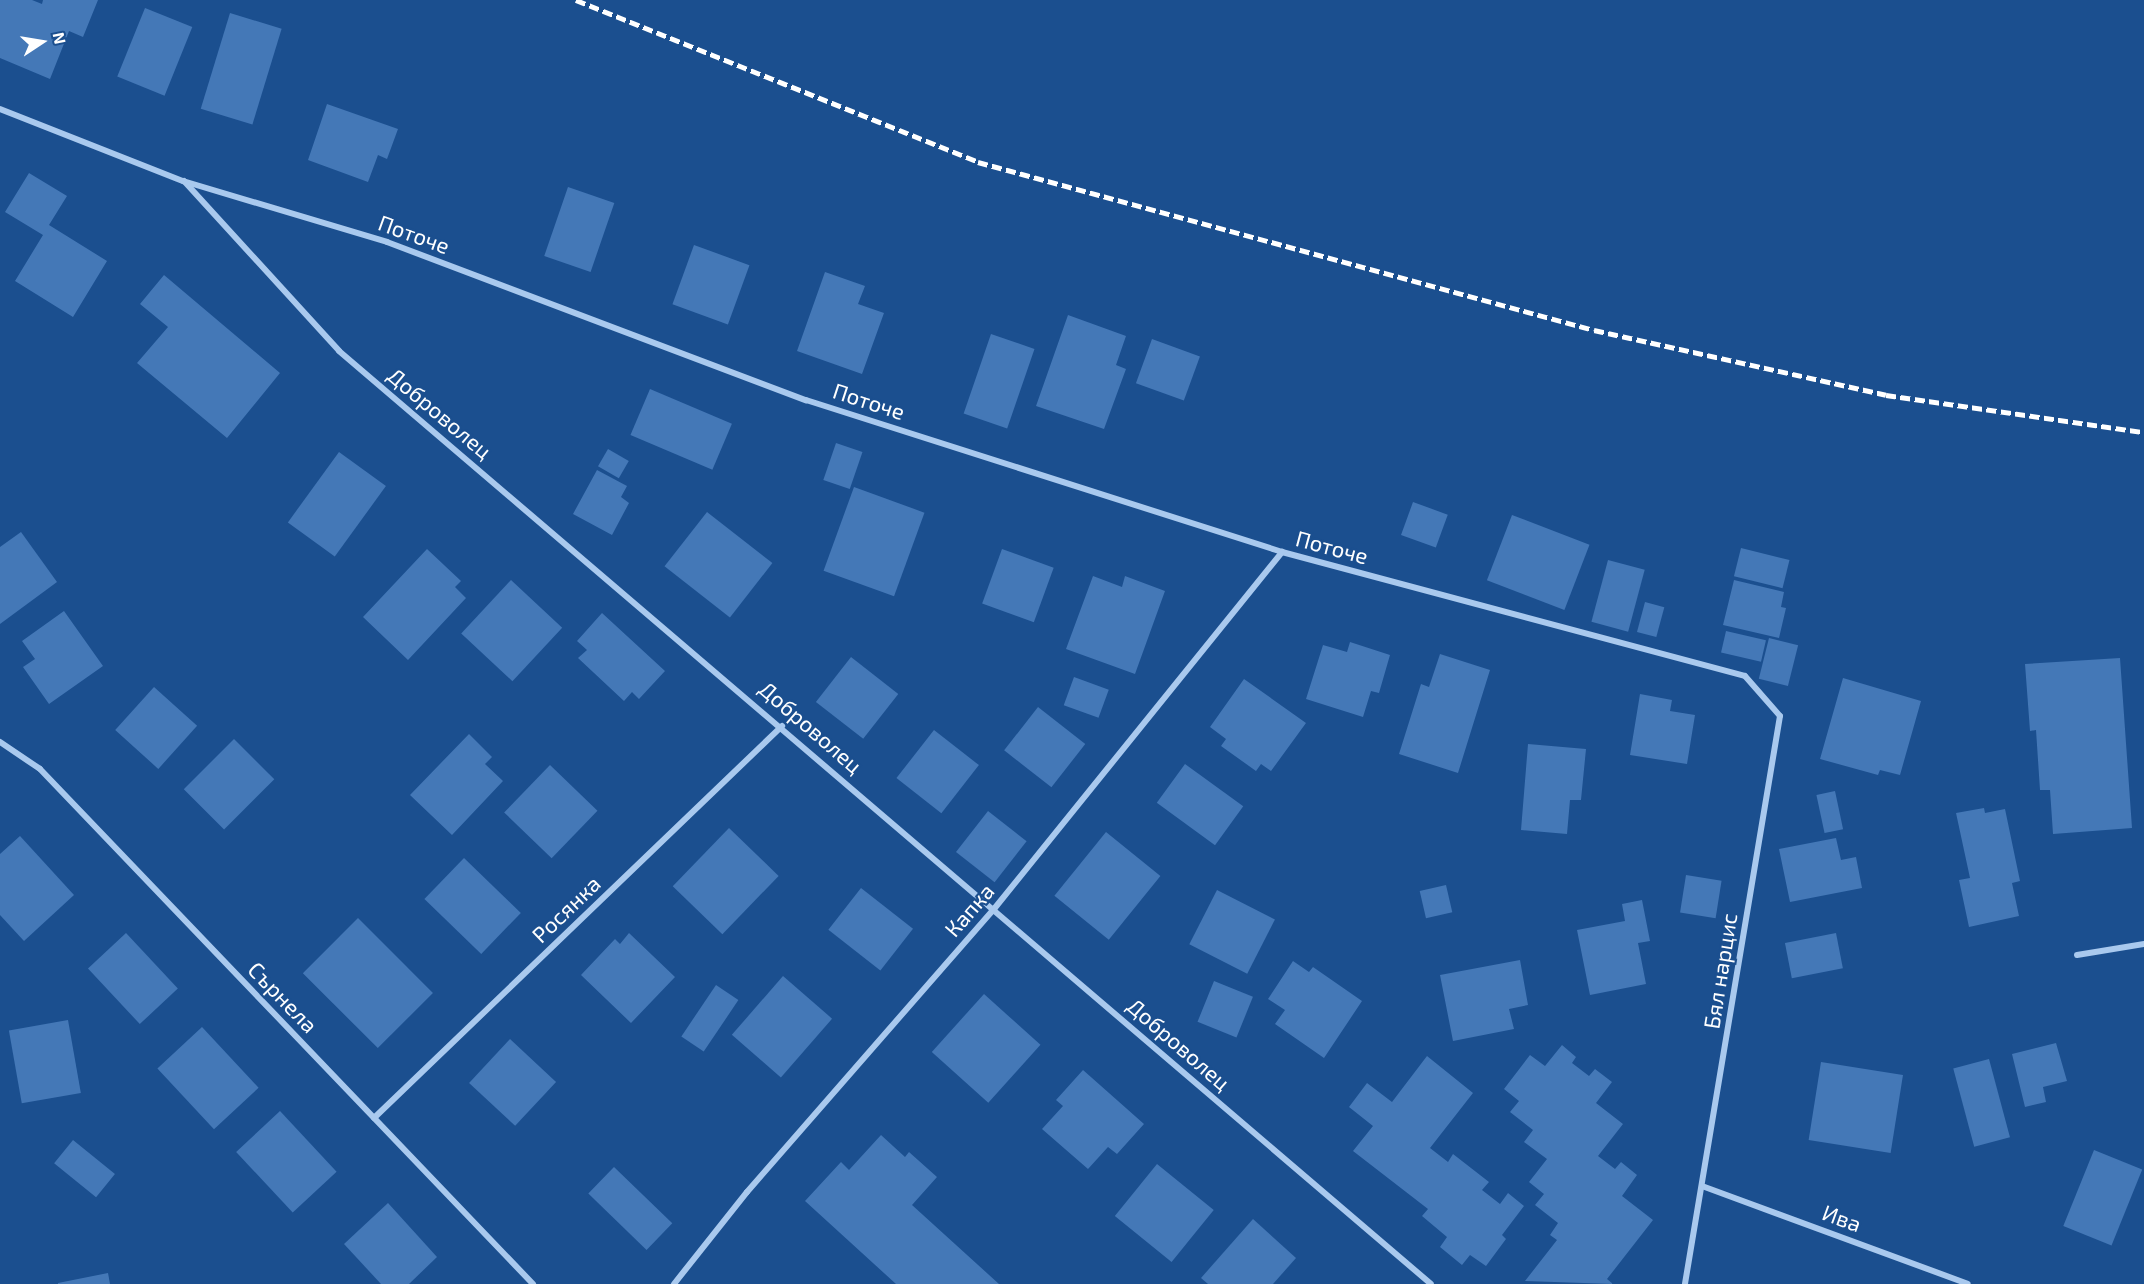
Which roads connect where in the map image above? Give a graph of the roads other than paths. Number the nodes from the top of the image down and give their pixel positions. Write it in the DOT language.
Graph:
graph roads {
  1 [pos="0,109"];
  2 [pos="183,181"];
  3 [pos="1282,552"];
  4 [pos="1745,676"];
  5 [pos="782,726"];
  6 [pos="0,742"];
  7 [pos="994,909"];
  8 [pos="2144,944"];
  9 [pos="2077,956"];
  10 [pos="374,1118"];
  11 [pos="1702,1186"];
  12 [pos="533,1284"];
  13 [pos="674,1284"];
  14 [pos="1431,1284"];
  15 [pos="1686,1284"];
  16 [pos="1968,1284"];
  1 -- 2 [label="street, Поточе"];
  2 -- 3 [label="street, Поточе"];
  2 -- 5 [label="street, Доброволец"];
  3 -- 4 [label="street, Поточе"];
  3 -- 7 [label="street, Капка"];
  4 -- 11 [label="street, Бял нарцис"];
  5 -- 7 [label="street, Доброволец"];
  5 -- 10 [label="street, Росянка"];
  6 -- 10 [label="street, Сърнела"];
  7 -- 13 [label="street, Капка"];
  7 -- 14 [label="street, Доброволец"];
  8 -- 9 [label="street"];
  10 -- 12 [label="street, Сърнела"];
  11 -- 15 [label="street, Бял нарцис"];
  11 -- 16 [label="street, Ива"];
}
